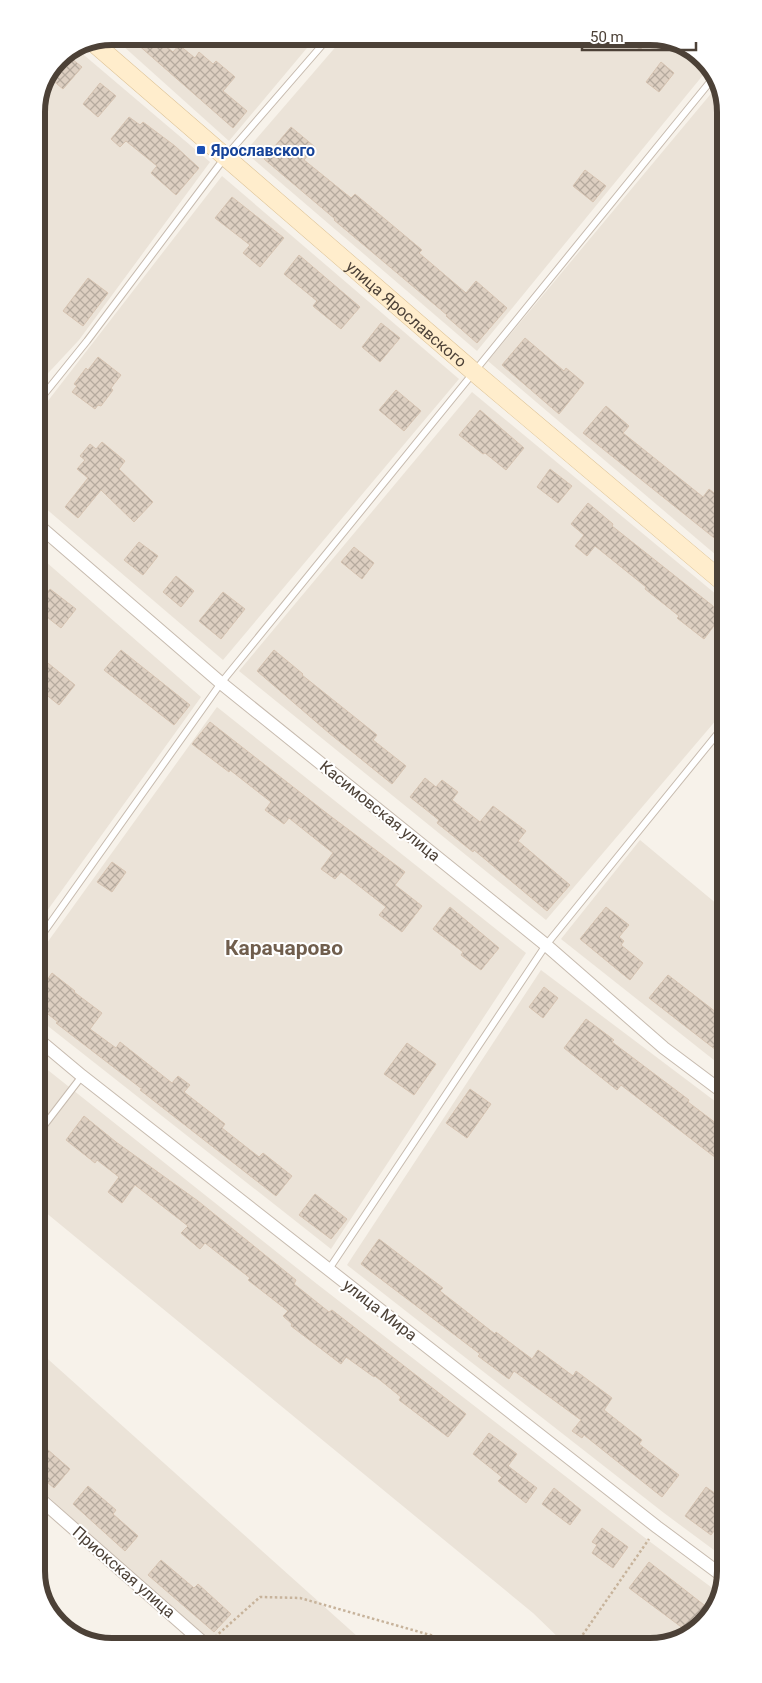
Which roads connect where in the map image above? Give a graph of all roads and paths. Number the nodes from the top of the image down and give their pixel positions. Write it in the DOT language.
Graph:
graph roads {
  1 [pos="322,45"];
  2 [pos="98,46"];
  3 [pos="710,82"];
  4 [pos="226,156"];
  5 [pos="474,372"];
  6 [pos="45,393"];
  7 [pos="45,531"];
  8 [pos="717,577"];
  9 [pos="221,683"];
  10 [pos="717,734"];
  11 [pos="45,931"];
  12 [pos="546,945"];
  13 [pos="45,1045"];
  14 [pos="82,1076"];
  15 [pos="717,1088"];
  16 [pos="45,1124"];
  17 [pos="329,1269"];
  18 [pos="45,1503"];
  19 [pos="657,1527"];
  20 [pos="717,1572"];
  21 [pos="198,1638"];
  22 [pos="216,1638"];
  23 [pos="441,1638"];
  24 [pos="580,1638"];
  1 -- 4 [label="lane"];
  2 -- 4 [label="street, улица Ярославского"];
  3 -- 5 [label="lane"];
  4 -- 5 [label="street, улица Ярославского"];
  4 -- 6 [label="lane"];
  5 -- 8 [label="street, улица Ярославского"];
  5 -- 9 [label="lane"];
  7 -- 9 [label="street, Касимовская улица"];
  9 -- 11 [label="lane"];
  9 -- 12 [label="street, Касимовская улица"];
  10 -- 12 [label="lane"];
  12 -- 15 [label="street, Касимовская улица"];
  12 -- 17 [label="lane"];
  13 -- 14 [label="street, улица Мира"];
  14 -- 16 [label="lane"];
  14 -- 17 [label="street, улица Мира"];
  17 -- 19 [label="street, улица Мира"];
  18 -- 21 [label="street, Приокская улица"];
  19 -- 20 [label="street, улица Мира"];
  19 -- 24 [label="path"];
  22 -- 23 [label="path"];
}
